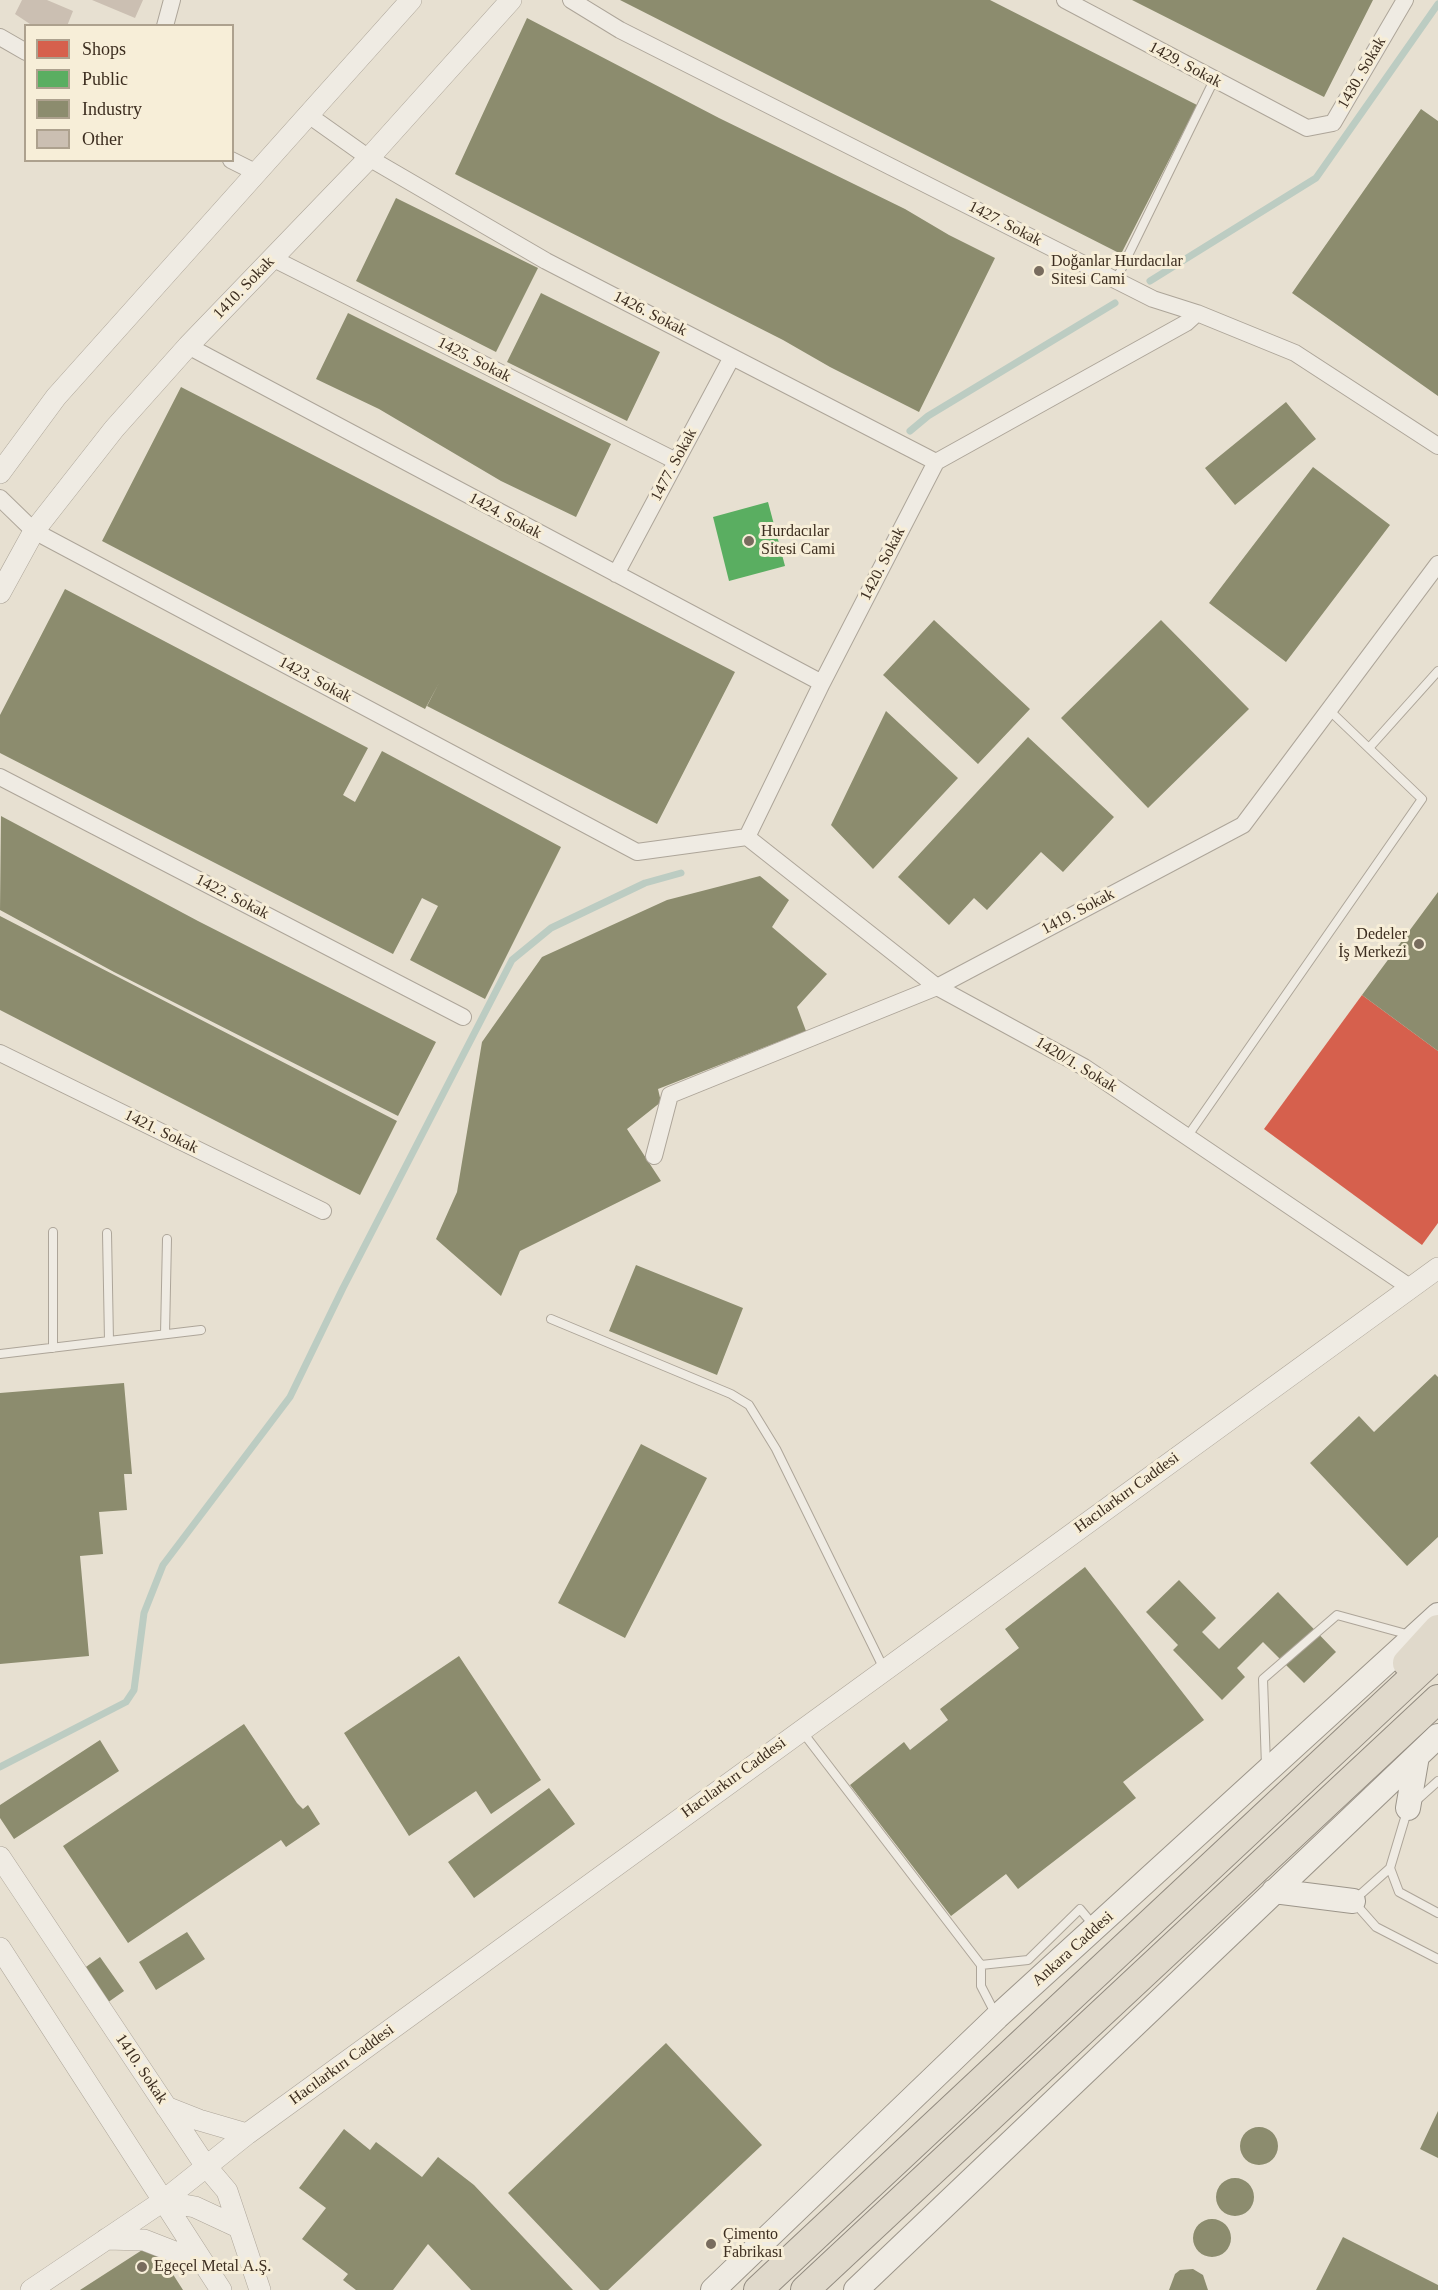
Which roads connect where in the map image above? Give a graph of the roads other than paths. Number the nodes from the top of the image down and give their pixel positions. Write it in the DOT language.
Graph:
graph roads {
  1 [pos="172,0"];
  2 [pos="411,0"];
  3 [pos="511,0"];
  4 [pos="571,0"];
  5 [pos="1065,0"];
  6 [pos="1405,0"];
  7 [pos="166,24"];
  8 [pos="0,37"];
  9 [pos="24,51"];
  10 [pos="1214,80"];
  11 [pos="307,114"];
  12 [pos="1307,128"];
  13 [pos="369,158"];
  14 [pos="234,162"];
  15 [pos="255,172"];
  16 [pos="272,258"];
  17 [pos="1116,280"];
  18 [pos="1197,313"];
  19 [pos="188,346"];
  20 [pos="732,357"];
  21 [pos="1438,446"];
  22 [pos="676,461"];
  23 [pos="936,462"];
  24 [pos="0,473"];
  25 [pos="0,498"];
  26 [pos="34,531"];
  27 [pos="1438,564"];
  28 [pos="616,574"];
  29 [pos="0,593"];
  30 [pos="1438,671"];
  31 [pos="822,683"];
  32 [pos="1329,710"];
  33 [pos="1369,748"];
  34 [pos="0,777"];
  35 [pos="747,837"];
  36 [pos="937,987"];
  37 [pos="463,1017"];
  38 [pos="0,1053"];
  39 [pos="1187,1137"];
  40 [pos="654,1156"];
  41 [pos="323,1211"];
  42 [pos="53,1232"];
  43 [pos="107,1233"];
  44 [pos="167,1239"];
  45 [pos="1438,1268"];
  46 [pos="1411,1288"];
  47 [pos="551,1319"];
  48 [pos="201,1330"];
  49 [pos="165,1334"];
  50 [pos="109,1341"];
  51 [pos="53,1348"];
  52 [pos="0,1354"];
  53 [pos="1438,1615"];
  54 [pos="1426,1632"];
  55 [pos="1438,1654"];
  56 [pos="884,1669"];
  57 [pos="1438,1699"];
  58 [pos="801,1729"];
  59 [pos="1438,1736"];
  60 [pos="1417,1756"];
  61 [pos="1267,1769"];
  62 [pos="1306,1777"];
  63 [pos="1438,1782"];
  64 [pos="1408,1808"];
  65 [pos="0,1857"];
  66 [pos="1390,1868"];
  67 [pos="1274,1891"];
  68 [pos="1353,1901"];
  69 [pos="1438,1913"];
  70 [pos="1096,1929"];
  71 [pos="0,1948"];
  72 [pos="1438,1959"];
  73 [pos="981,1965"];
  74 [pos="997,2017"];
  75 [pos="166,2107"];
  76 [pos="248,2134"];
  77 [pos="205,2165"];
  78 [pos="163,2201"];
  79 [pos="238,2227"];
  80 [pos="106,2239"];
  81 [pos="203,2263"];
  82 [pos="31,2290"];
  83 [pos="221,2290"];
  84 [pos="260,2290"];
  85 [pos="713,2290"];
  86 [pos="758,2290"];
  87 [pos="805,2290"];
  88 [pos="856,2290"];
  1 -- 7 [label="street"];
  2 -- 11 [label="street"];
  3 -- 13 [label="street, 1410. Sokak"];
  4 -- 17 [label="street, 1427. Sokak"];
  5 -- 10 [label="street, 1429. Sokak"];
  6 -- 12 [label="street, 1430. Sokak"];
  8 -- 9 [label="street"];
  10 -- 12 [label="street, 1429. Sokak"];
  10 -- 17 [label="lane"];
  11 -- 13 [label="street"];
  11 -- 15 [label="street"];
  13 -- 16 [label="street, 1410. Sokak"];
  13 -- 20 [label="street, 1426. Sokak"];
  14 -- 15 [label="street"];
  15 -- 24 [label="street"];
  16 -- 19 [label="street, 1410. Sokak"];
  16 -- 22 [label="street, 1425. Sokak"];
  17 -- 18 [label="street, 1427. Sokak"];
  18 -- 21 [label="street, 1427. Sokak"];
  18 -- 23 [label="street"];
  19 -- 26 [label="street, 1410. Sokak"];
  19 -- 28 [label="street, 1424. Sokak"];
  20 -- 22 [label="street, 1477. Sokak"];
  20 -- 23 [label="street, 1426. Sokak"];
  22 -- 28 [label="street, 1477. Sokak"];
  23 -- 31 [label="street, 1420. Sokak"];
  25 -- 26 [label="street, 1423. Sokak"];
  26 -- 29 [label="street, 1410. Sokak"];
  26 -- 35 [label="street, 1423. Sokak"];
  27 -- 32 [label="street, 1419. Sokak"];
  28 -- 31 [label="street, 1424. Sokak"];
  30 -- 33 [label="lane"];
  31 -- 35 [label="street, 1420. Sokak"];
  32 -- 33 [label="lane"];
  32 -- 36 [label="street, 1419. Sokak"];
  33 -- 39 [label="lane"];
  34 -- 37 [label="street, 1422. Sokak"];
  35 -- 36 [label="street, 1420/1. Sokak"];
  36 -- 39 [label="street, 1420/1. Sokak"];
  36 -- 40 [label="street, 1419. Sokak"];
  38 -- 41 [label="street, 1421. Sokak"];
  39 -- 46 [label="street, 1420/1. Sokak"];
  42 -- 51 [label="lane"];
  43 -- 50 [label="lane"];
  44 -- 49 [label="lane"];
  45 -- 46 [label="street, Hacılarkırı Caddesi"];
  46 -- 56 [label="street, Hacılarkırı Caddesi"];
  47 -- 56 [label="lane"];
  48 -- 49 [label="lane"];
  49 -- 50 [label="lane"];
  50 -- 51 [label="lane"];
  51 -- 52 [label="lane"];
  53 -- 54 [label="main road, Ankara Caddesi"];
  54 -- 61 [label="main road, Ankara Caddesi"];
  54 -- 61 [label="lane"];
  54 -- 62 [label="highway"];
  55 -- 62 [label="highway, Ankara Caddesi"];
  56 -- 58 [label="street, Hacılarkırı Caddesi"];
  57 -- 87 [label="highway"];
  58 -- 73 [label="lane"];
  58 -- 76 [label="street, Hacılarkırı Caddesi"];
  59 -- 60 [label="main road"];
  60 -- 64 [label="main road"];
  60 -- 67 [label="main road"];
  61 -- 70 [label="main road, Ankara Caddesi"];
  62 -- 86 [label="highway, Ankara Caddesi"];
  63 -- 64 [label="lane"];
  64 -- 66 [label="lane"];
  65 -- 75 [label="street, 1410. Sokak"];
  66 -- 68 [label="lane"];
  66 -- 69 [label="lane"];
  67 -- 68 [label="main road"];
  67 -- 88 [label="main road"];
  68 -- 72 [label="lane"];
  70 -- 73 [label="lane"];
  70 -- 74 [label="main road, Ankara Caddesi"];
  71 -- 78 [label="street"];
  73 -- 74 [label="lane"];
  74 -- 85 [label="main road, Ankara Caddesi"];
  75 -- 76 [label="street"];
  75 -- 77 [label="street, 1410. Sokak"];
  76 -- 77 [label="street, Hacılarkırı Caddesi"];
  77 -- 78 [label="street, Hacılarkırı Caddesi"];
  77 -- 79 [label="street, 1410. Sokak"];
  78 -- 79 [label="street"];
  78 -- 80 [label="street, Hacılarkırı Caddesi"];
  78 -- 81 [label="street"];
  79 -- 84 [label="street, 1410. Sokak"];
  80 -- 81 [label="street"];
  80 -- 82 [label="street, Hacılarkırı Caddesi"];
  81 -- 83 [label="street"];
}
